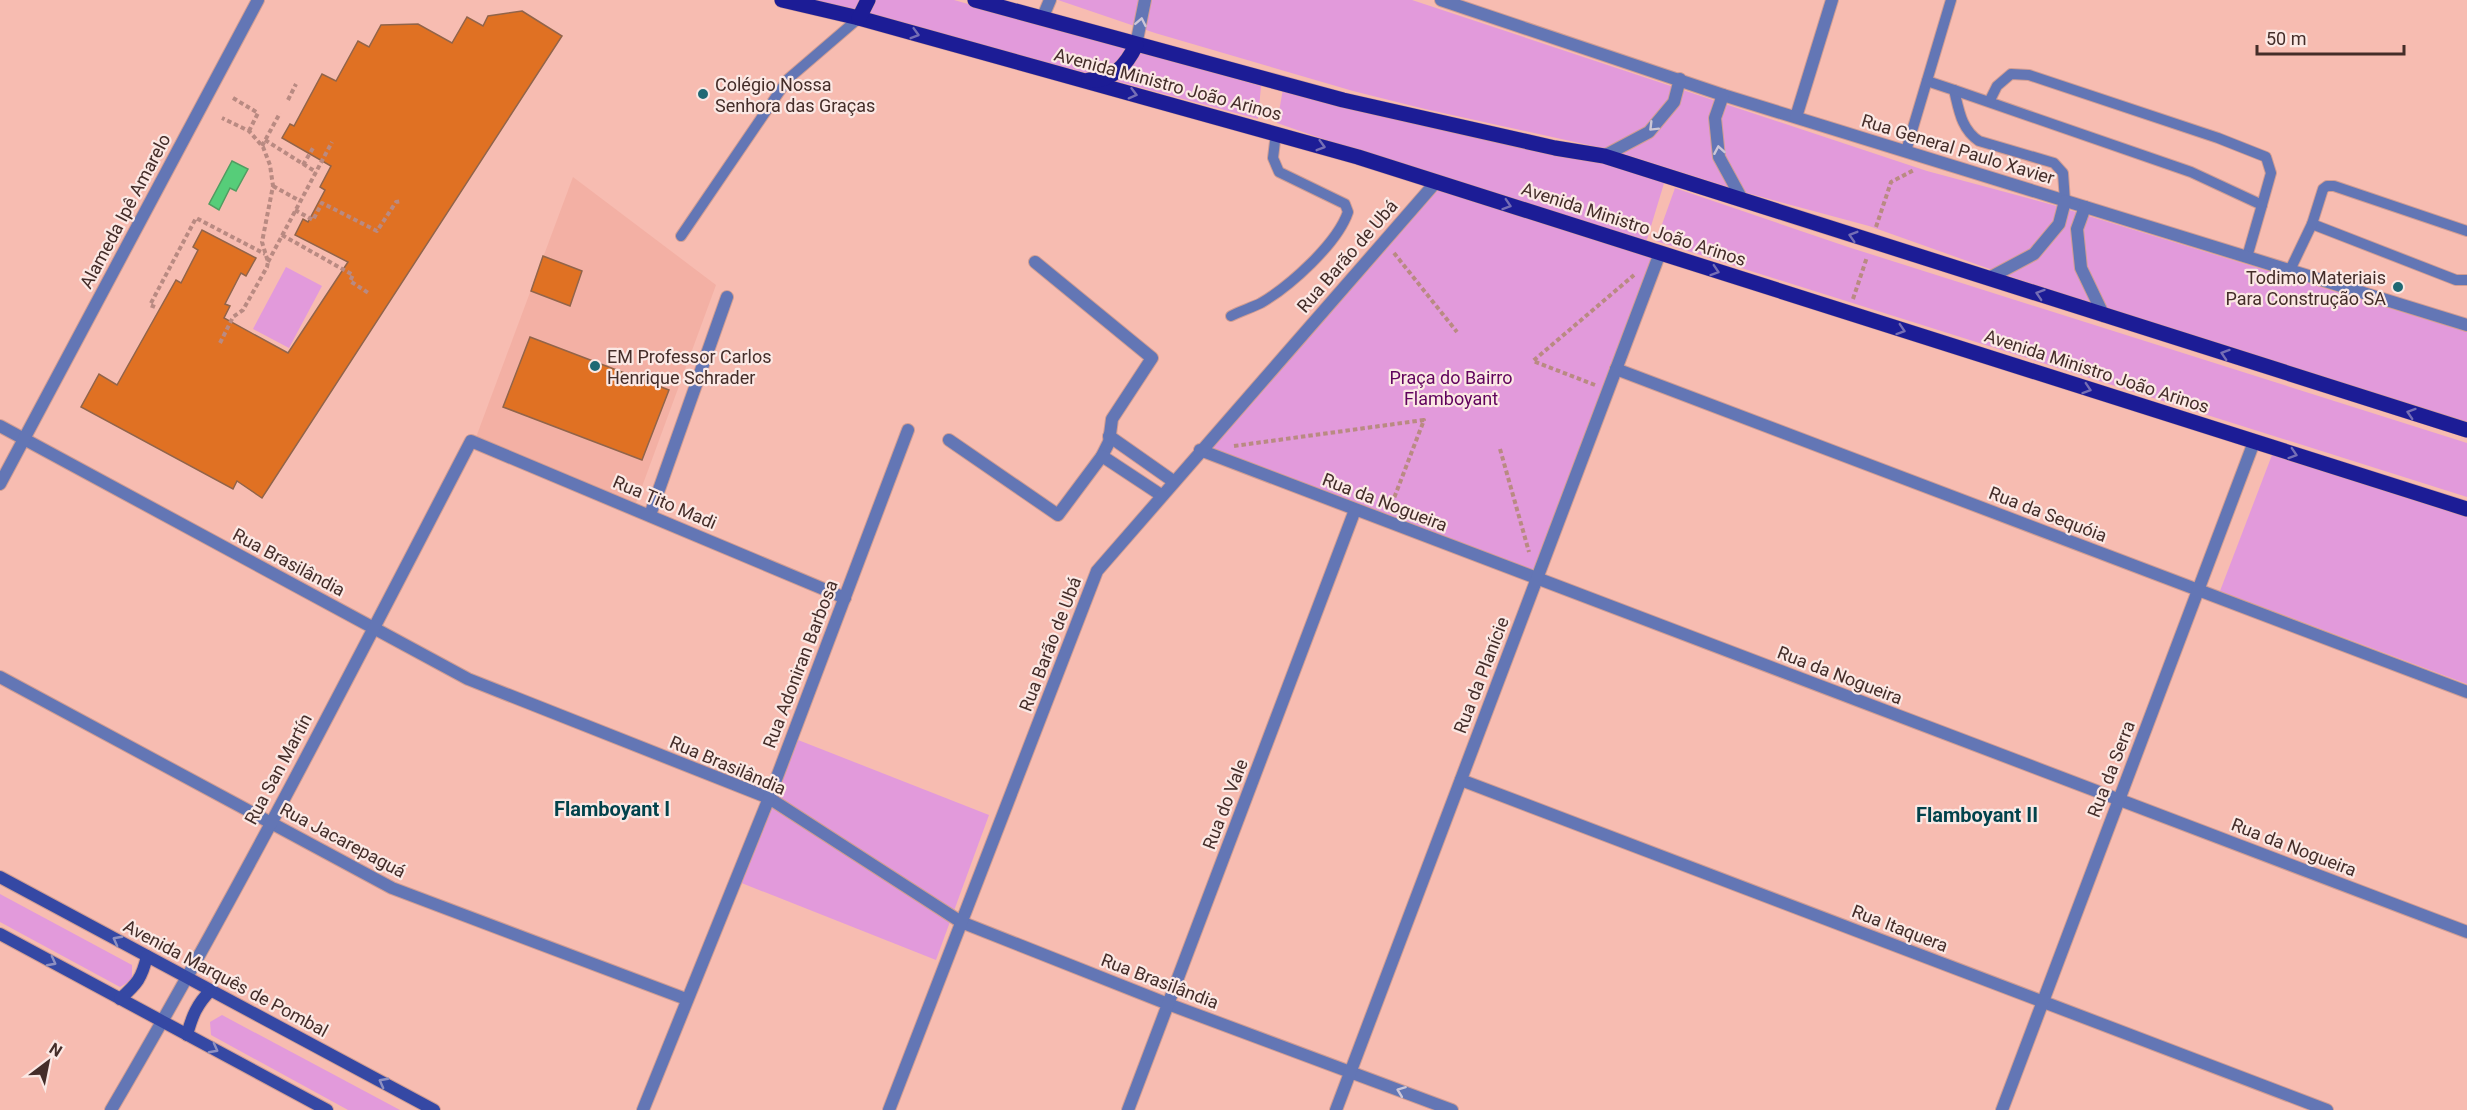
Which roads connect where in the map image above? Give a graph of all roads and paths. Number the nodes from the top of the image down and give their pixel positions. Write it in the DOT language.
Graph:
graph roads {
  1 [pos="258,0"];
  2 [pos="782,0"];
  3 [pos="868,0"];
  4 [pos="975,0"];
  5 [pos="1050,0"];
  6 [pos="1145,0"];
  7 [pos="1441,0"];
  8 [pos="1832,0"];
  9 [pos="1951,0"];
  10 [pos="859,18"];
  11 [pos="1042,20"];
  12 [pos="1136,45"];
  13 [pos="1077,79"];
  14 [pos="1680,79"];
  15 [pos="1927,81"];
  16 [pos="296,84"];
  17 [pos="1954,90"];
  18 [pos="1723,95"];
  19 [pos="233,98"];
  20 [pos="288,99"];
  21 [pos="1989,102"];
  22 [pos="280,112"];
  23 [pos="1796,117"];
  24 [pos="222,118"];
  25 [pos="249,131"];
  26 [pos="1276,133"];
  27 [pos="265,140"];
  28 [pos="332,142"];
  29 [pos="262,146"];
  30 [pos="313,148"];
  31 [pos="1906,151"];
  32 [pos="1604,156"];
  33 [pos="303,165"];
  34 [pos="316,172"];
  35 [pos="1436,182"];
  36 [pos="273,186"];
  37 [pos="300,201"];
  38 [pos="402,201"];
  39 [pos="1743,201"];
  40 [pos="2065,201"];
  41 [pos="2262,205"];
  42 [pos="2085,207"];
  43 [pos="295,210"];
  44 [pos="2312,224"];
  45 [pos="2467,231"];
  46 [pos="282,235"];
  47 [pos="681,236"];
  48 [pos="1384,241"];
  49 [pos="266,254"];
  50 [pos="1660,254"];
  51 [pos="2247,257"];
  52 [pos="268,262"];
  53 [pos="1035,262"];
  54 [pos="2290,270"];
  55 [pos="1989,278"];
  56 [pos="2467,280"];
  57 [pos="370,294"];
  58 [pos="727,297"];
  59 [pos="155,308"];
  60 [pos="2104,315"];
  61 [pos="1230,316"];
  62 [pos="2467,325"];
  63 [pos="1457,332"];
  64 [pos="220,343"];
  65 [pos="1616,369"];
  66 [pos="1608,390"];
  67 [pos="0,426"];
  68 [pos="908,430"];
  69 [pos="2467,430"];
  70 [pos="1109,436"];
  71 [pos="24,439"];
  72 [pos="949,440"];
  73 [pos="471,441"];
  74 [pos="2254,442"];
  75 [pos="1500,449"];
  76 [pos="1200,450"];
  77 [pos="1102,456"];
  78 [pos="1173,481"];
  79 [pos="0,484"];
  80 [pos="1161,495"];
  81 [pos="2467,509"];
  82 [pos="1355,510"];
  83 [pos="650,515"];
  84 [pos="1386,521"];
  85 [pos="1537,579"];
  86 [pos="2198,590"];
  87 [pos="845,598"];
  88 [pos="374,628"];
  89 [pos="0,676"];
  90 [pos="2467,692"];
  91 [pos="1461,780"];
  92 [pos="769,798"];
  93 [pos="2119,800"];
  94 [pos="270,822"];
  95 [pos="0,877"];
  96 [pos="961,922"];
  97 [pos="2467,932"];
  98 [pos="0,934"];
  99 [pos="147,956"];
  100 [pos="187,977"];
  101 [pos="211,990"];
  102 [pos="120,999"];
  103 [pos="686,999"];
  104 [pos="2043,1002"];
  105 [pos="1168,1004"];
  106 [pos="163,1022"];
  107 [pos="187,1035"];
  108 [pos="1351,1071"];
  109 [pos="2004,1109"];
  110 [pos="111,1110"];
  111 [pos="327,1110"];
  112 [pos="434,1110"];
  113 [pos="643,1110"];
  114 [pos="889,1110"];
  115 [pos="1128,1110"];
  116 [pos="1336,1110"];
  117 [pos="1452,1110"];
  118 [pos="2327,1110"];
  1 -- 71 [label="street, Alameda Ipê Amarelo"];
  2 -- 10 [label="main road, Avenida Ministro João Arinos"];
  3 -- 10 [label="main road"];
  4 -- 11 [label="main road, Avenida Ministro João Arinos"];
  5 -- 11 [label="street"];
  12 -- 6 [label="street, one-way"];
  7 -- 14 [label="street, Rua General Paulo Xavier"];
  8 -- 23 [label="street"];
  9 -- 15 [label="lane"];
  10 -- 13 [label="main road, Avenida Ministro João Arinos, one-way"];
  10 -- 47 [label="lane"];
  11 -- 12 [label="main road, Avenida Ministro João Arinos"];
  12 -- 13 [label="main road"];
  12 -- 32 [label="main road, Avenida Ministro João Arinos"];
  13 -- 26 [label="main road, Avenida Ministro João Arinos, one-way"];
  14 -- 18 [label="street, Rua General Paulo Xavier"];
  14 -- 32 [label="street, one-way"];
  15 -- 17 [label="lane"];
  15 -- 31 [label="lane"];
  16 -- 20 [label="path"];
  17 -- 21 [label="lane"];
  17 -- 40 [label="lane"];
  18 -- 23 [label="street, Rua General Paulo Xavier"];
  39 -- 18 [label="street, one-way"];
  19 -- 25 [label="path"];
  21 -- 41 [label="lane"];
  21 -- 41 [label="lane"];
  22 -- 27 [label="path"];
  23 -- 31 [label="street, Rua General Paulo Xavier"];
  24 -- 25 [label="path"];
  25 -- 29 [label="path"];
  26 -- 35 [label="main road, Avenida Ministro João Arinos, one-way"];
  26 -- 61 [label="lane"];
  27 -- 29 [label="path"];
  27 -- 33 [label="path"];
  28 -- 34 [label="path"];
  29 -- 36 [label="path"];
  30 -- 33 [label="path"];
  31 -- 40 [label="street, Rua General Paulo Xavier"];
  32 -- 39 [label="main road, Avenida Ministro João Arinos"];
  33 -- 34 [label="path"];
  34 -- 37 [label="path"];
  35 -- 48 [label="street, Rua Barão de Ubá"];
  35 -- 50 [label="main road, Avenida Ministro João Arinos, one-way"];
  36 -- 37 [label="path"];
  36 -- 49 [label="path"];
  37 -- 43 [label="path"];
  38 -- 43 [label="path"];
  55 -- 39 [label="main road, Avenida Ministro João Arinos, one-way"];
  40 -- 42 [label="street, Rua General Paulo Xavier"];
  40 -- 55 [label="street"];
  41 -- 51 [label="lane"];
  42 -- 51 [label="street, Rua General Paulo Xavier"];
  42 -- 60 [label="street"];
  43 -- 46 [label="path"];
  44 -- 45 [label="lane"];
  44 -- 54 [label="lane"];
  44 -- 56 [label="lane"];
  46 -- 52 [label="path"];
  46 -- 57 [label="path"];
  48 -- 63 [label="path"];
  48 -- 76 [label="street, Rua Barão de Ubá"];
  49 -- 52 [label="path"];
  49 -- 59 [label="path"];
  50 -- 65 [label="street, Rua da Planície"];
  50 -- 66 [label="path"];
  50 -- 74 [label="main road, Avenida Ministro João Arinos, one-way"];
  51 -- 54 [label="street, Rua General Paulo Xavier"];
  52 -- 64 [label="path"];
  53 -- 70 [label="street"];
  54 -- 62 [label="street, Rua General Paulo Xavier"];
  60 -- 55 [label="main road, Avenida Ministro João Arinos, one-way"];
  58 -- 83 [label="street"];
  69 -- 60 [label="main road, Avenida Ministro João Arinos, one-way"];
  65 -- 66 [label="street, Rua da Planície"];
  65 -- 86 [label="street, Rua da Sequóia"];
  66 -- 85 [label="street, Rua da Planície"];
  67 -- 71 [label="street, Rua Brasilândia"];
  68 -- 87 [label="street, Rua Adoniran Barbosa"];
  70 -- 77 [label="street"];
  70 -- 78 [label="street"];
  71 -- 79 [label="street, Alameda Ipê Amarelo"];
  71 -- 88 [label="street, Rua Brasilândia"];
  72 -- 77 [label="street"];
  73 -- 83 [label="street, Rua Tito Madi"];
  73 -- 88 [label="street, Rua San Martín"];
  74 -- 81 [label="main road, Avenida Ministro João Arinos, one-way"];
  74 -- 86 [label="street, Rua da Serra"];
  75 -- 85 [label="path"];
  76 -- 78 [label="street, Rua Barão de Ubá"];
  76 -- 82 [label="street, Rua da Nogueira"];
  76 -- 84 [label="path"];
  77 -- 80 [label="street"];
  78 -- 80 [label="street, Rua Barão de Ubá"];
  80 -- 96 [label="street, Rua Barão de Ubá"];
  82 -- 84 [label="street, Rua da Nogueira"];
  82 -- 105 [label="street, Rua do Vale"];
  83 -- 87 [label="street, Rua Tito Madi"];
  84 -- 85 [label="street, Rua da Nogueira"];
  85 -- 91 [label="street, Rua da Planície"];
  85 -- 93 [label="street, Rua da Nogueira"];
  86 -- 90 [label="street, Rua da Sequóia"];
  86 -- 93 [label="street, Rua da Serra"];
  87 -- 92 [label="street, Rua Adoniran Barbosa"];
  88 -- 92 [label="street, Rua Brasilândia"];
  88 -- 94 [label="street, Rua San Martín"];
  89 -- 94 [label="street, Rua Jacarepaguá"];
  91 -- 104 [label="street, Rua Itaquera"];
  91 -- 108 [label="street, Rua da Planície"];
  92 -- 96 [label="street, Rua Brasilândia"];
  92 -- 103 [label="street, Rua Adoniran Barbosa"];
  93 -- 97 [label="street, Rua da Nogueira"];
  93 -- 104 [label="street, Rua da Serra"];
  94 -- 100 [label="street, Rua San Martín"];
  94 -- 103 [label="street, Rua Jacarepaguá"];
  99 -- 95 [label="main road, Avenida Marquês de Pombal, one-way"];
  96 -- 105 [label="street, Rua Brasilândia"];
  96 -- 114 [label="street, Rua Barão de Ubá"];
  98 -- 102 [label="main road, one-way"];
  99 -- 100 [label="main road, Avenida Marquês de Pombal"];
  99 -- 102 [label="main road"];
  100 -- 101 [label="main road, Avenida Marquês de Pombal"];
  100 -- 106 [label="street, Rua San Martín"];
  101 -- 107 [label="main road"];
  112 -- 101 [label="main road, Avenida Marquês de Pombal, one-way"];
  102 -- 106 [label="main road"];
  103 -- 113 [label="street, Rua Adoniran Barbosa"];
  104 -- 109 [label="street, Rua da Serra"];
  104 -- 118 [label="street, Rua Itaquera"];
  105 -- 108 [label="street, Rua Brasilândia"];
  105 -- 115 [label="street, Rua do Vale"];
  106 -- 107 [label="main road"];
  106 -- 110 [label="street, Rua San Martín"];
  107 -- 111 [label="main road, one-way"];
  108 -- 116 [label="street, Rua da Planície"];
  117 -- 108 [label="street, Rua Brasilândia, one-way"];
}
